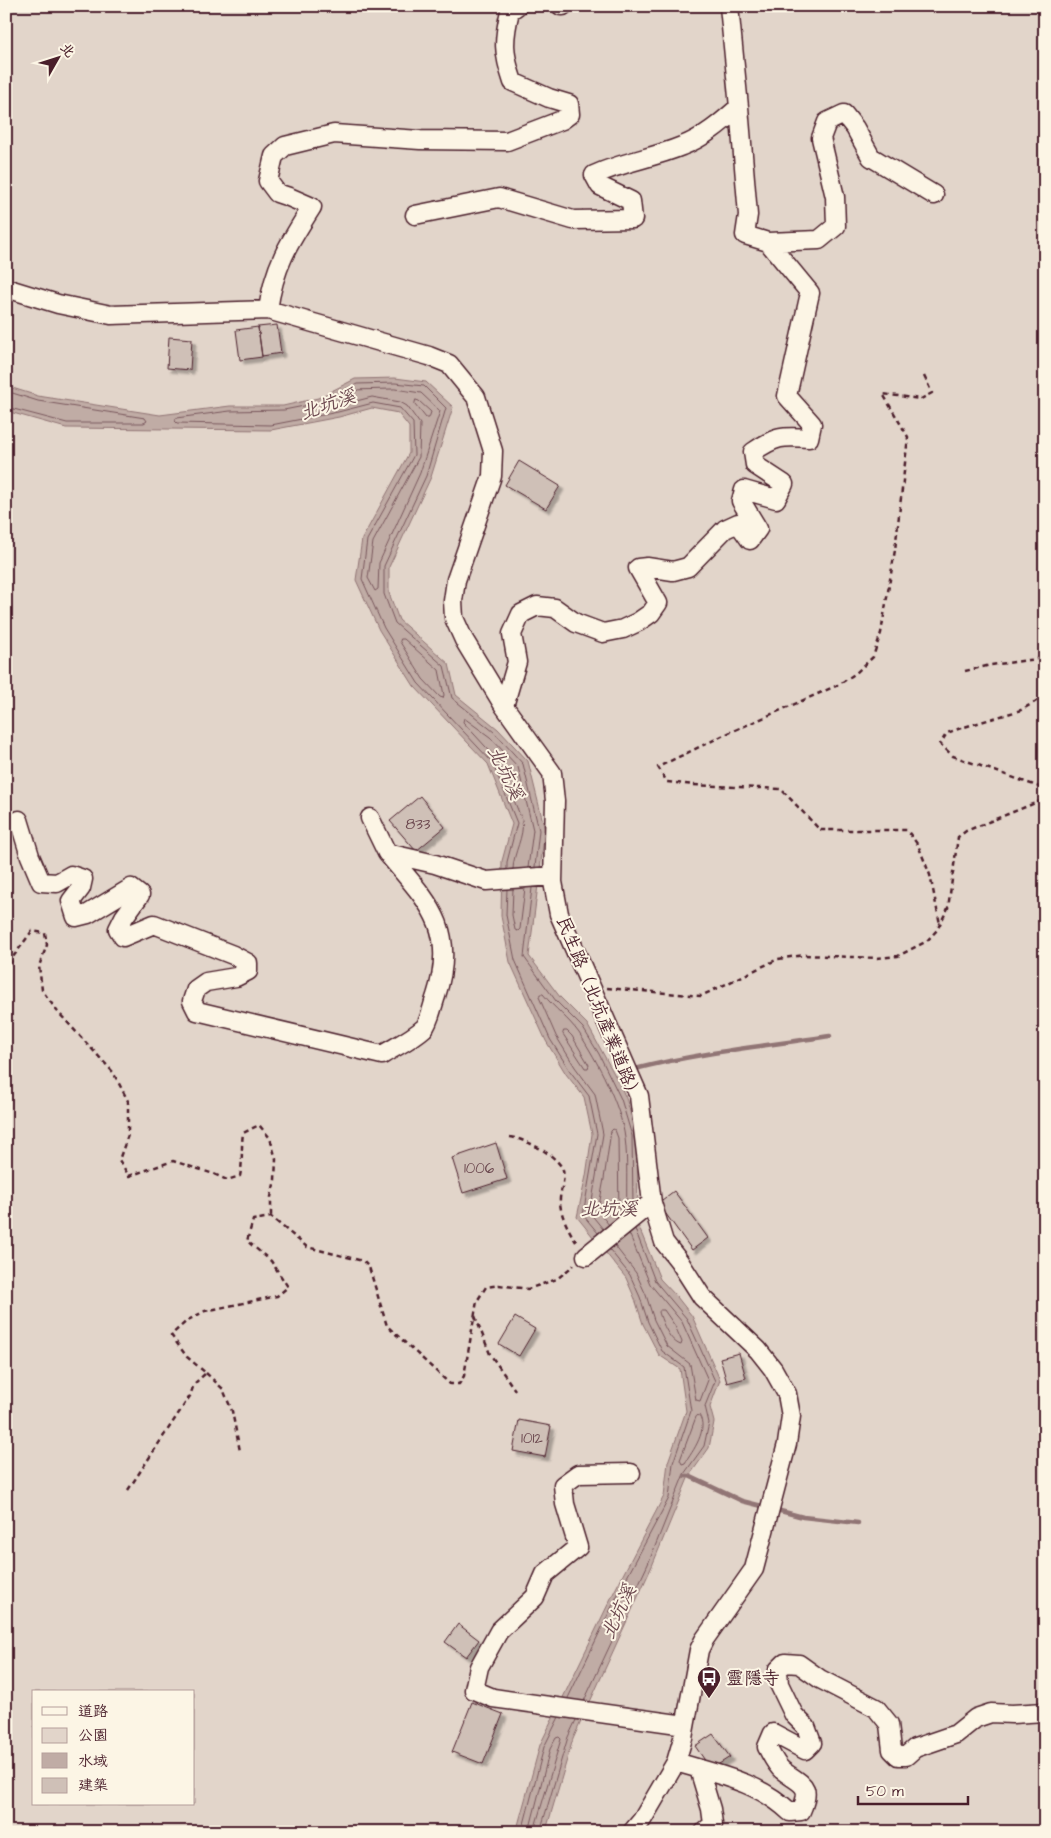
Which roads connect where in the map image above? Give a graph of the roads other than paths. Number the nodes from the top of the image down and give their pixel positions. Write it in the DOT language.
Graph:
graph roads {
  1 [pos="517,6"];
  2 [pos="729,6"];
  3 [pos="739,106"];
  4 [pos="934,195"];
  5 [pos="415,215"];
  6 [pos="768,242"];
  7 [pos="6,288"];
  8 [pos="268,310"];
  9 [pos="504,706"];
  10 [pos="370,818"];
  11 [pos="19,820"];
  12 [pos="387,853"];
  13 [pos="553,876"];
  14 [pos="651,1203"];
  15 [pos="585,1256"];
  16 [pos="631,1473"];
  17 [pos="1045,1712"];
  18 [pos="685,1725"];
  19 [pos="676,1762"];
  20 [pos="699,1769"];
  21 [pos="632,1832"];
  22 [pos="704,1832"];
  1 -- 8 [label="street"];
  2 -- 3 [label="street"];
  3 -- 5 [label="street"];
  3 -- 6 [label="street"];
  4 -- 6 [label="street"];
  6 -- 9 [label="street"];
  7 -- 8 [label="street, 民生路（北坑產業道路）"];
  8 -- 9 [label="street, 民生路（北坑產業道路）"];
  9 -- 13 [label="street, 民生路（北坑產業道路）"];
  10 -- 12 [label="street"];
  11 -- 12 [label="street"];
  12 -- 13 [label="street"];
  13 -- 18 [label="street, 民生路（北坑產業道路）"];
  14 -- 15 [label="street"];
  16 -- 18 [label="street"];
  17 -- 20 [label="street"];
  18 -- 19 [label="street, 民生路（北坑產業道路）"];
  19 -- 20 [label="street"];
  19 -- 21 [label="street, 民生路（北坑產業道路）"];
  20 -- 22 [label="street"];
}
